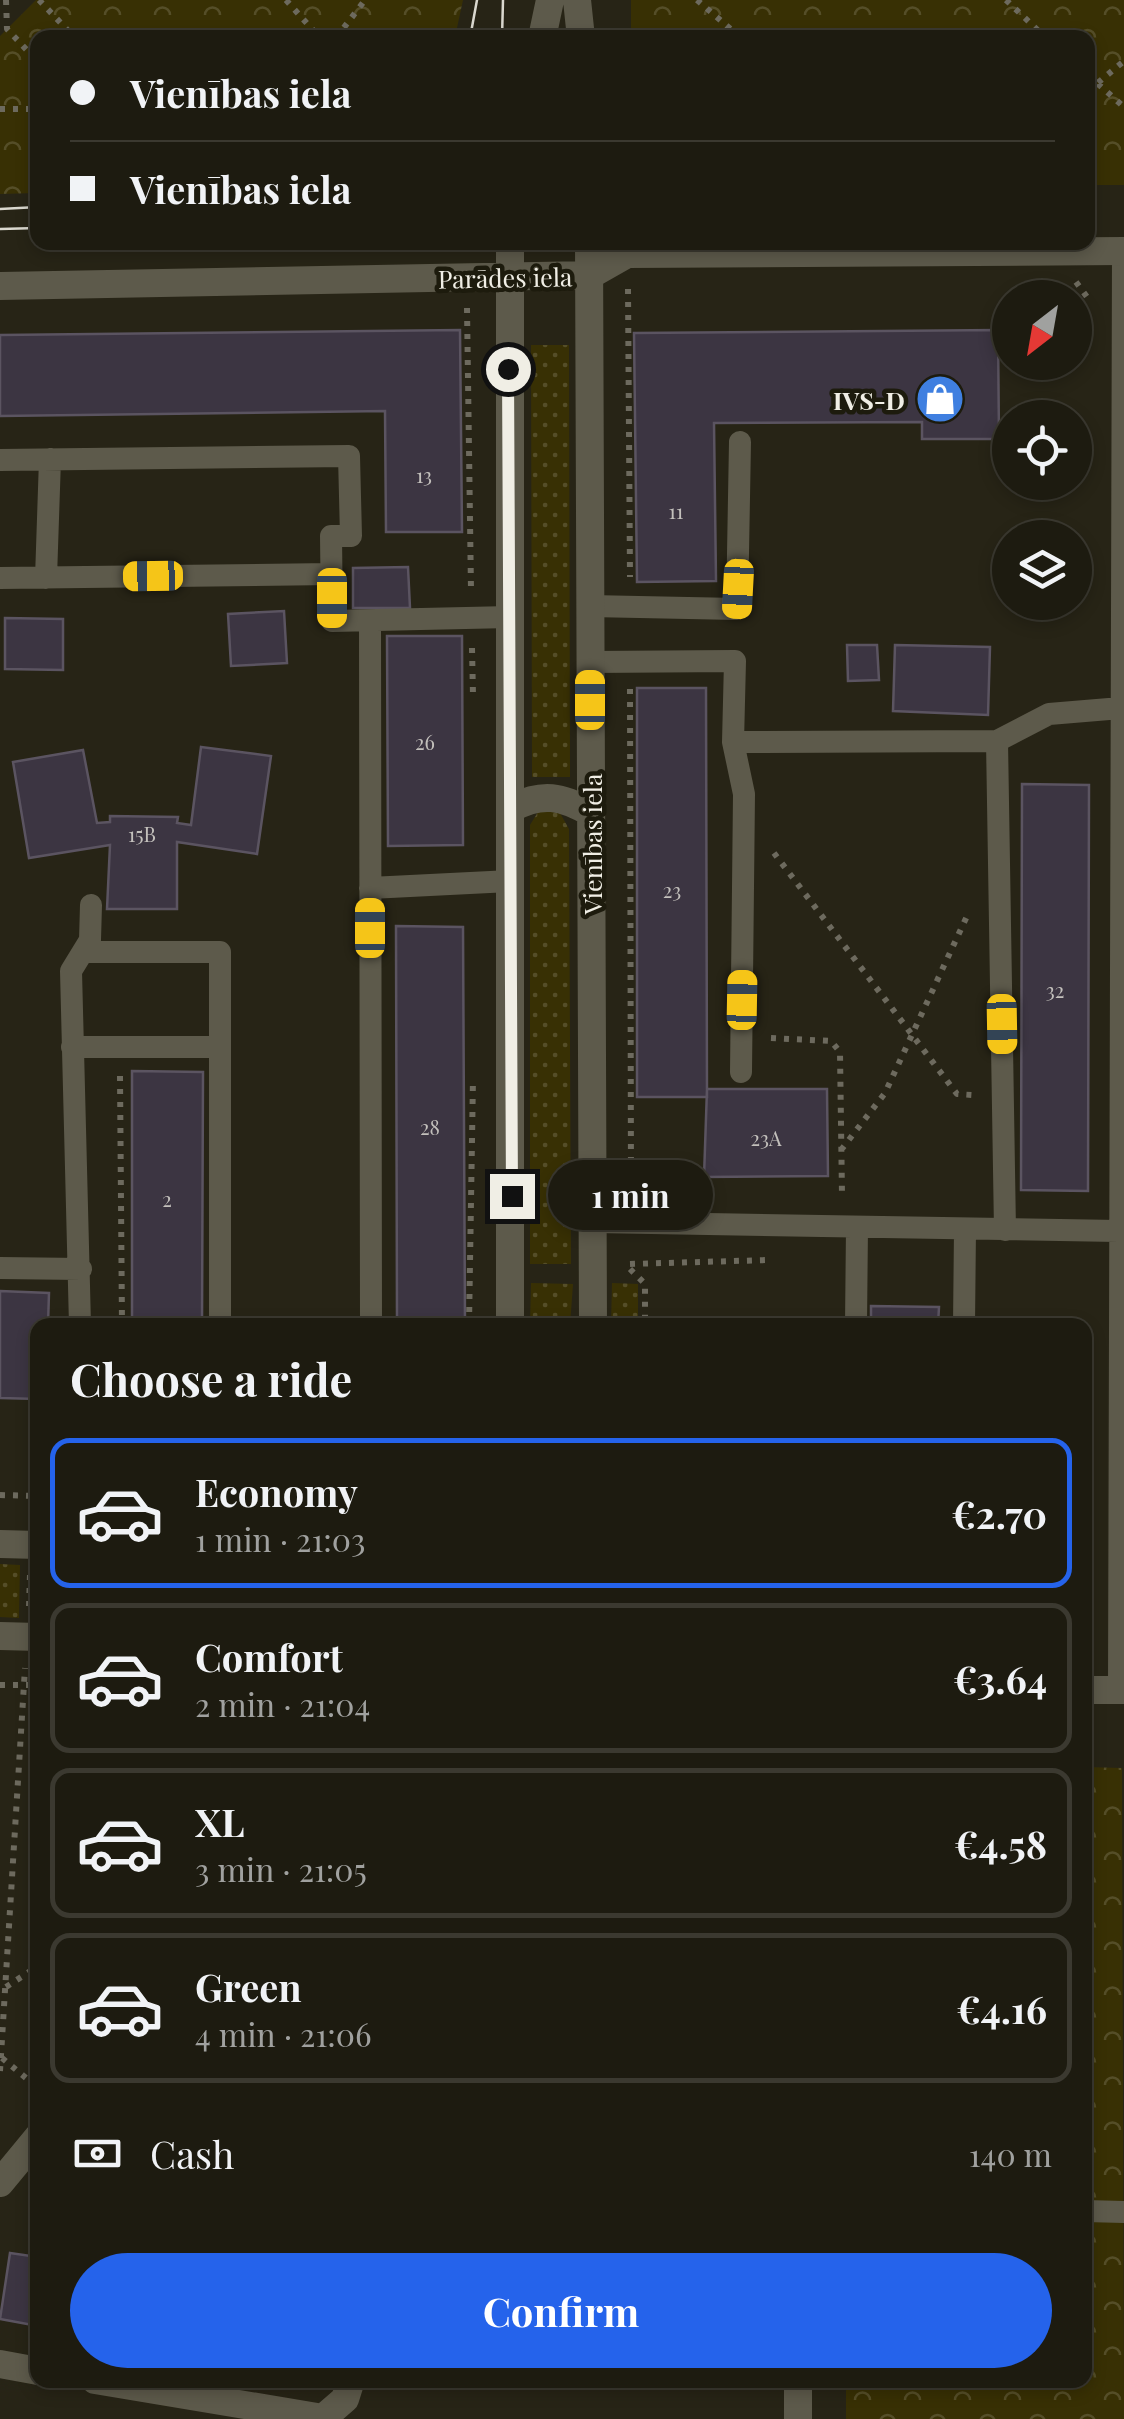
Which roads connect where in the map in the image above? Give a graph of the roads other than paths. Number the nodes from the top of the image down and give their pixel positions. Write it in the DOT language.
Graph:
graph roads {
  1 [pos="550,0"];
  2 [pos="577,0"];
  3 [pos="544,30"];
  4 [pos="580,30"];
  5 [pos="510,250"];
  6 [pos="589,250"];
  7 [pos="1124,251"];
  8 [pos="590,276"];
  9 [pos="508,278"];
  10 [pos="0,286"];
  11 [pos="740,442"];
  12 [pos="0,460"];
  13 [pos="50,460"];
  14 [pos="332,574"];
  15 [pos="0,578"];
  16 [pos="46,578"];
  17 [pos="590,606"];
  18 [pos="510,618"];
  19 [pos="370,621"];
  20 [pos="590,662"];
  21 [pos="1121,708"];
  22 [pos="733,742"];
  23 [pos="997,742"];
  24 [pos="512,808"];
  25 [pos="590,813"];
  26 [pos="511,881"];
  27 [pos="370,888"];
  28 [pos="92,906"];
  29 [pos="83,952"];
  30 [pos="218,1046"];
  31 [pos="72,1048"];
  32 [pos="741,1072"];
  33 [pos="594,1222"];
  34 [pos="849,1227"];
  35 [pos="965,1229"];
  36 [pos="1005,1230"];
  37 [pos="1118,1231"];
  38 [pos="0,1268"];
  39 [pos="81,1269"];
  40 [pos="80,1318"];
  41 [pos="220,1318"];
  42 [pos="371,1318"];
  43 [pos="510,1318"];
  44 [pos="593,1318"];
  45 [pos="856,1318"];
  46 [pos="964,1318"];
  47 [pos="0,1544"];
  48 [pos="30,1545"];
  49 [pos="1092,1690"];
  50 [pos="1121,1690"];
  51 [pos="30,2148"];
  52 [pos="0,2184"];
  53 [pos="1092,2211"];
  54 [pos="1124,2212"];
  55 [pos="0,2364"];
  56 [pos="30,2369"];
  57 [pos="143,2388"];
  58 [pos="349,2388"];
  59 [pos="798,2388"];
  60 [pos="798,2419"];
  1 -- 3 [label="street"];
  2 -- 4 [label="street"];
  5 -- 9 [label="street"];
  6 -- 8 [label="street, Vienības iela"];
  7 -- 8 [label="street, Parādes iela"];
  7 -- 21 [label="lane"];
  8 -- 9 [label="street, Parādes iela"];
  8 -- 17 [label="street, Vienības iela"];
  9 -- 10 [label="street, Parādes iela"];
  9 -- 18 [label="street"];
  11 -- 17 [label="lane"];
  12 -- 13 [label="lane"];
  13 -- 14 [label="lane"];
  13 -- 16 [label="lane"];
  14 -- 16 [label="lane"];
  14 -- 19 [label="lane"];
  15 -- 16 [label="lane"];
  17 -- 20 [label="street, Vienības iela"];
  18 -- 19 [label="lane"];
  18 -- 24 [label="street"];
  19 -- 27 [label="lane"];
  20 -- 22 [label="lane"];
  20 -- 25 [label="street, Vienības iela"];
  21 -- 23 [label="lane"];
  21 -- 37 [label="lane"];
  22 -- 23 [label="lane"];
  22 -- 32 [label="lane"];
  23 -- 36 [label="lane"];
  24 -- 25 [label="street"];
  24 -- 26 [label="street"];
  25 -- 33 [label="street, Vienības iela"];
  26 -- 27 [label="lane"];
  26 -- 43 [label="street"];
  27 -- 42 [label="lane"];
  28 -- 29 [label="lane"];
  29 -- 30 [label="lane"];
  29 -- 31 [label="lane"];
  30 -- 31 [label="lane"];
  30 -- 41 [label="lane"];
  31 -- 39 [label="lane"];
  33 -- 34 [label="lane"];
  33 -- 44 [label="street, Vienības iela"];
  34 -- 35 [label="lane"];
  34 -- 45 [label="lane"];
  35 -- 36 [label="lane"];
  35 -- 46 [label="lane"];
  36 -- 37 [label="lane"];
  37 -- 50 [label="lane"];
  38 -- 39 [label="lane"];
  39 -- 40 [label="lane"];
  47 -- 48 [label="street"];
  49 -- 50 [label="street"];
  51 -- 52 [label="street"];
  53 -- 54 [label="lane"];
  55 -- 56 [label="street"];
  57 -- 58 [label="street"];
  59 -- 60 [label="street"];
}
